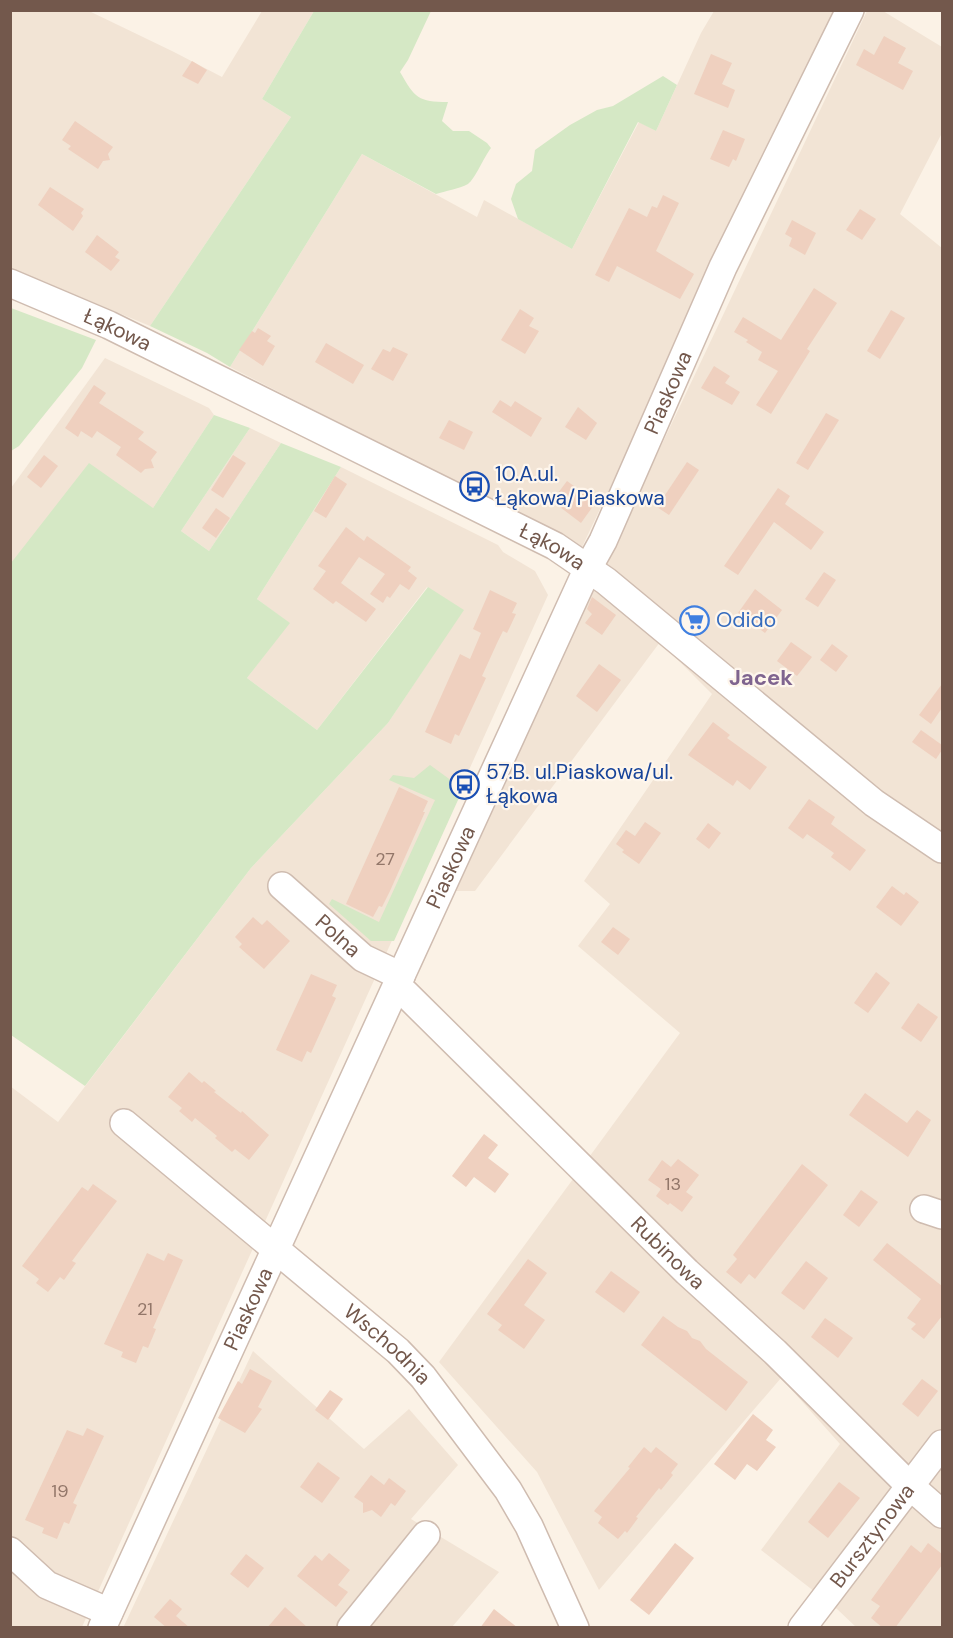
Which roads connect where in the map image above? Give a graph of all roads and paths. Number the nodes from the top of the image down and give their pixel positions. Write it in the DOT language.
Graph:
graph roads {
  1 [pos="850,10"];
  2 [pos="10,283"];
  3 [pos="588,568"];
  4 [pos="942,849"];
  5 [pos="282,886"];
  6 [pos="398,982"];
  7 [pos="124,1124"];
  8 [pos="274,1249"];
  9 [pos="942,1444"];
  10 [pos="909,1485"];
  11 [pos="942,1514"];
  12 [pos="426,1534"];
  13 [pos="10,1551"];
  14 [pos="106,1620"];
  15 [pos="351,1628"];
  16 [pos="575,1628"];
  17 [pos="802,1628"];
  1 -- 3 [label="street, Piaskowa"];
  2 -- 3 [label="street, Łąkowa"];
  3 -- 4 [label="street, Łąkowa"];
  3 -- 6 [label="street, Piaskowa"];
  5 -- 6 [label="street, Polna"];
  6 -- 8 [label="street, Piaskowa"];
  6 -- 10 [label="street, Rubinowa"];
  7 -- 8 [label="street, Wschodnia"];
  8 -- 14 [label="street, Piaskowa"];
  8 -- 16 [label="street, Wschodnia"];
  9 -- 10 [label="street, Bursztynowa"];
  10 -- 11 [label="street, Rubinowa"];
  10 -- 17 [label="street, Bursztynowa"];
  12 -- 15 [label="street"];
  13 -- 14 [label="street"];
}
